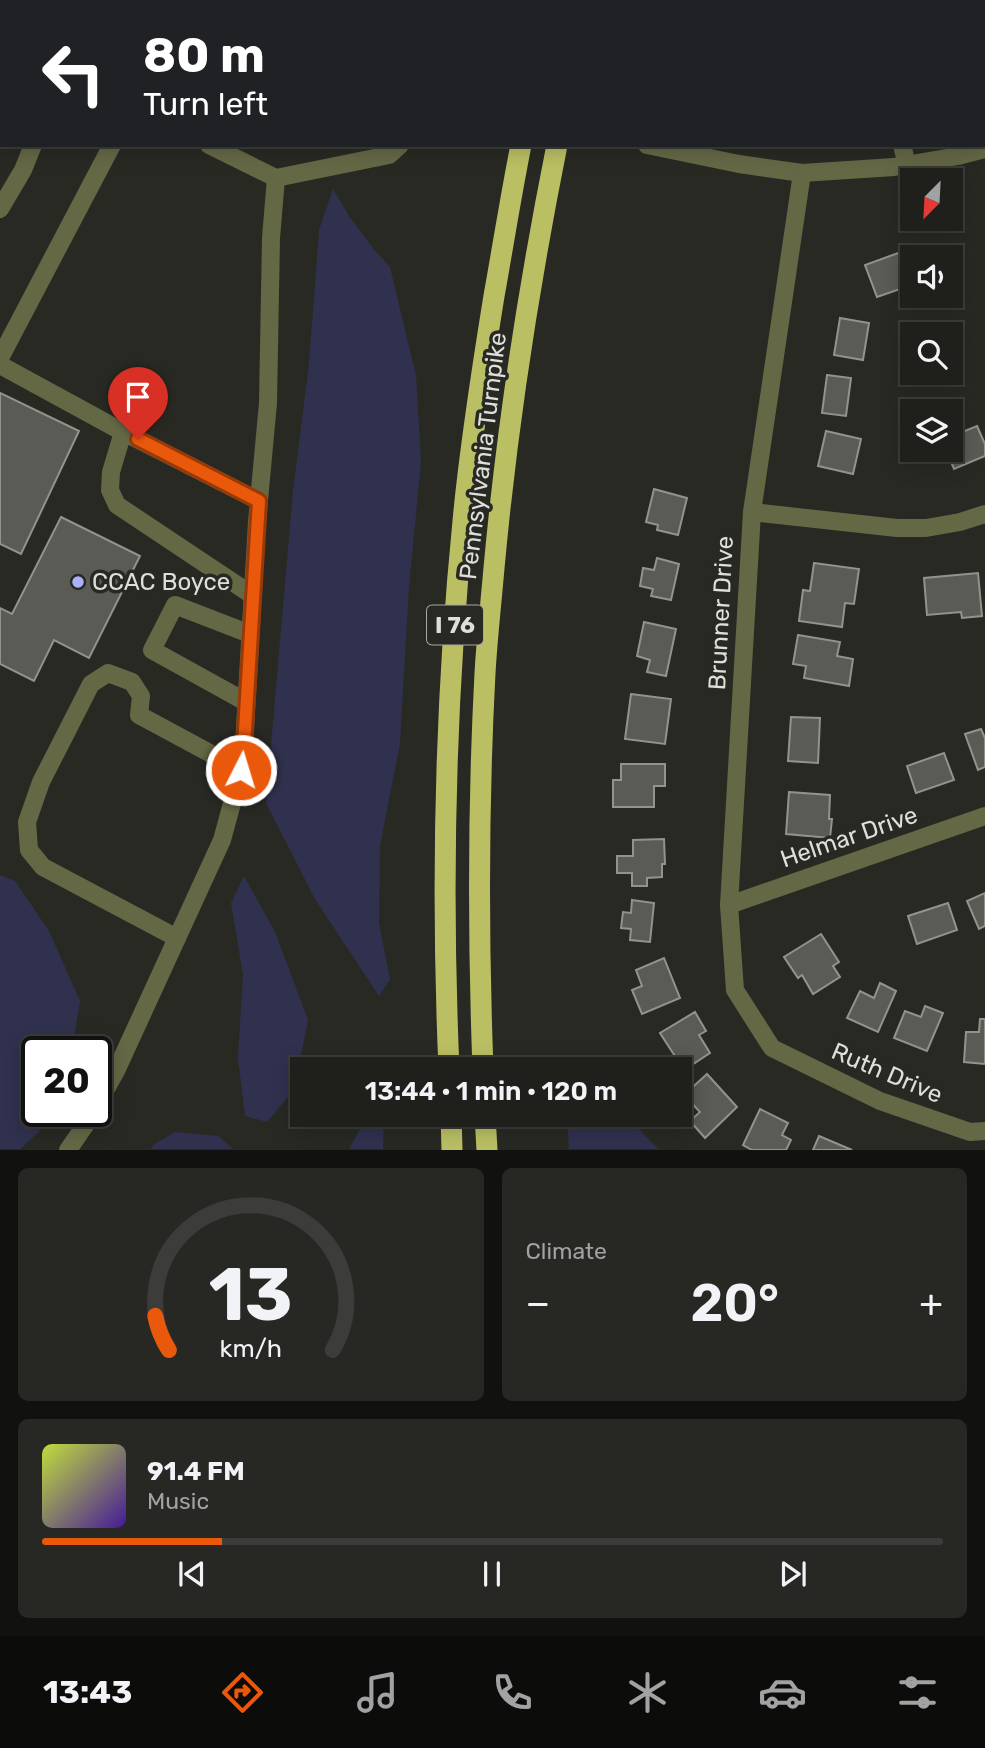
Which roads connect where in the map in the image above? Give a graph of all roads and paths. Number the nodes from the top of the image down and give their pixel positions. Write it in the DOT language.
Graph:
graph roads {
  1 [pos="32,147"];
  2 [pos="111,147"];
  3 [pos="213,147"];
  4 [pos="398,147"];
  5 [pos="521,147"];
  6 [pos="557,147"];
  7 [pos="657,147"];
  8 [pos="902,147"];
  9 [pos="985,149"];
  10 [pos="907,165"];
  11 [pos="802,173"];
  12 [pos="276,178"];
  13 [pos="0,209"];
  14 [pos="0,358"];
  15 [pos="0,365"];
  16 [pos="123,432"];
  17 [pos="259,501"];
  18 [pos="752,512"];
  19 [pos="985,514"];
  20 [pos="252,595"];
  21 [pos="250,634"];
  22 [pos="246,702"];
  23 [pos="241,770"];
  24 [pos="985,816"];
  25 [pos="729,905"];
  26 [pos="177,938"];
  27 [pos="772,1048"];
  28 [pos="449,1057"];
  29 [pos="483,1057"];
  30 [pos="112,1078"];
  31 [pos="85,1127"];
  32 [pos="451,1127"];
  33 [pos="486,1127"];
  34 [pos="985,1131"];
  35 [pos="68,1150"];
  36 [pos="452,1150"];
  37 [pos="487,1150"];
  1 -- 13 [label="street"];
  2 -- 14 [label="street"];
  3 -- 12 [label="street"];
  4 -- 12 [label="street"];
  5 -- 28 [label="highway, Pennsylvania Turnpike / I 76"];
  6 -- 29 [label="highway, Pennsylvania Turnpike / I 76"];
  7 -- 11 [label="street"];
  8 -- 10 [label="street"];
  9 -- 10 [label="street"];
  10 -- 11 [label="street"];
  11 -- 18 [label="street, Brunner Drive"];
  12 -- 17 [label="street"];
  15 -- 16 [label="street"];
  16 -- 17 [label="street"];
  16 -- 20 [label="street"];
  17 -- 20 [label="street"];
  18 -- 19 [label="street"];
  18 -- 25 [label="street, Brunner Drive"];
  20 -- 21 [label="street"];
  21 -- 22 [label="street"];
  21 -- 22 [label="street"];
  22 -- 23 [label="street"];
  23 -- 26 [label="street"];
  23 -- 26 [label="street"];
  24 -- 25 [label="street, Helmar Drive"];
  25 -- 27 [label="street, Brunner Drive"];
  26 -- 30 [label="street"];
  27 -- 34 [label="street, Ruth Drive"];
  31 -- 35 [label="street"];
  32 -- 36 [label="highway"];
  33 -- 37 [label="highway"];
}
